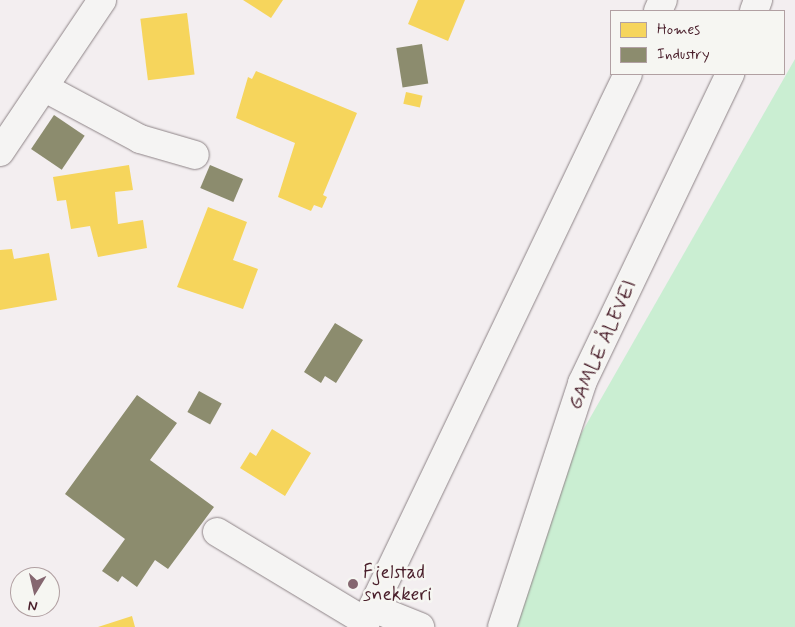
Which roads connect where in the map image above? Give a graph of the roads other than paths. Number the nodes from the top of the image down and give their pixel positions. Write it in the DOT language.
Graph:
graph roads {
  1 [pos="102,0"];
  2 [pos="628,75"];
  3 [pos="730,75"];
  4 [pos="45,88"];
  5 [pos="0,152"];
  6 [pos="195,155"];
  7 [pos="217,532"];
  8 [pos="367,619"];
  9 [pos="420,627"];
  10 [pos="502,627"];
  1 -- 4 [label="street"];
  2 -- 8 [label="street"];
  3 -- 10 [label="street, GAMLE ÅLEVEI"];
  4 -- 5 [label="street"];
  4 -- 6 [label="street"];
  7 -- 8 [label="street"];
  8 -- 9 [label="street"];
}
